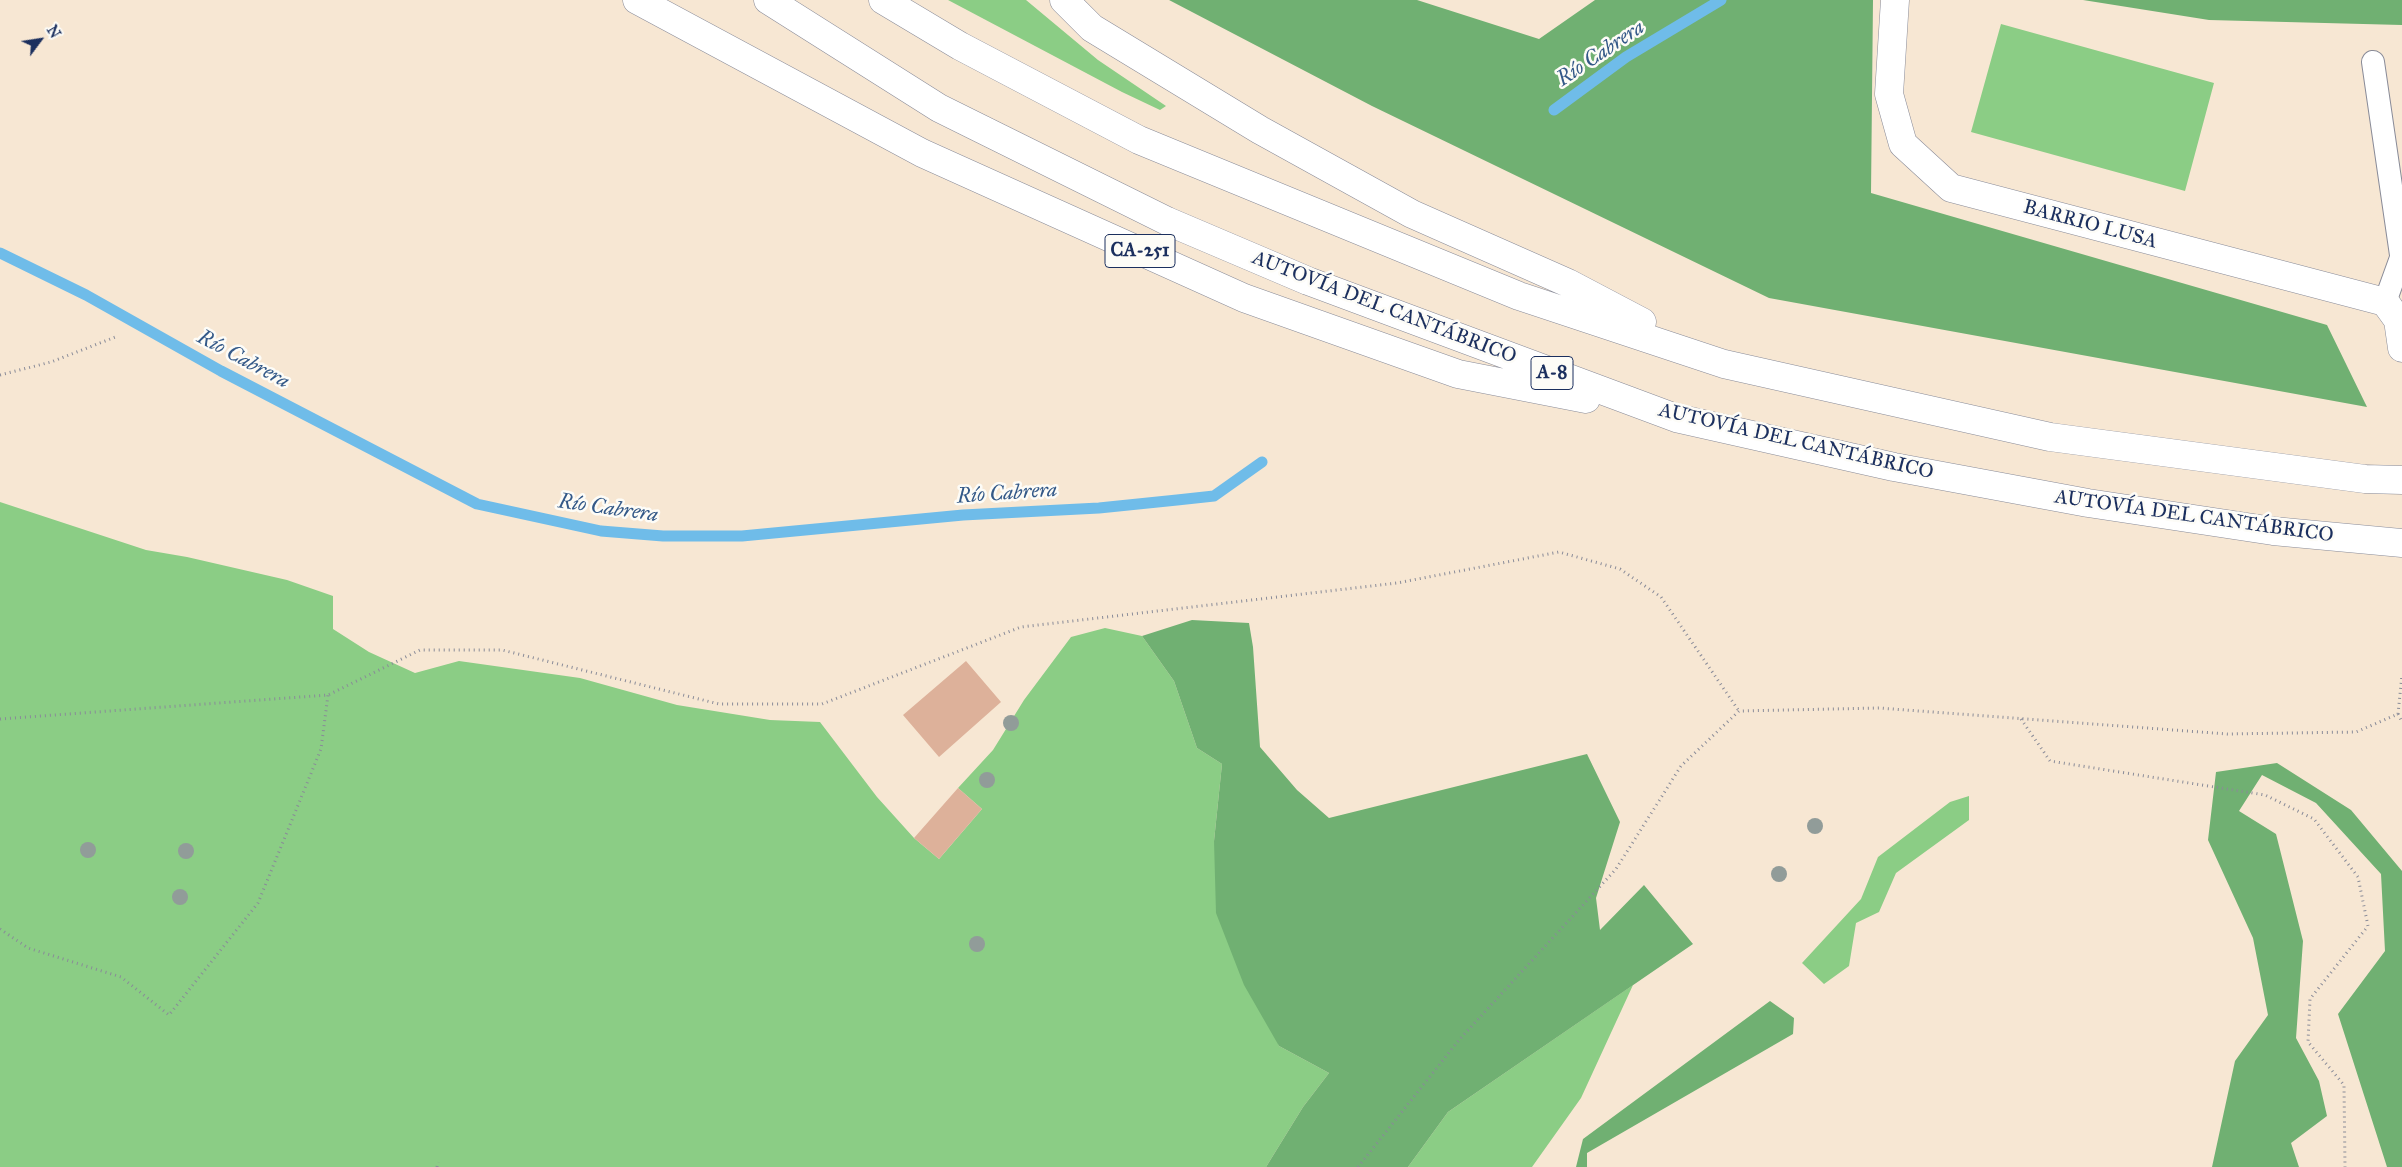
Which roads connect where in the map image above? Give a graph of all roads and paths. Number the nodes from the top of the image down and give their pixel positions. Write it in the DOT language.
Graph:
graph roads {
  1 [pos="637,0"];
  2 [pos="768,0"];
  3 [pos="883,0"];
  4 [pos="1064,0"];
  5 [pos="1895,0"];
  6 [pos="2372,62"];
  7 [pos="2402,255"];
  8 [pos="2384,302"];
  9 [pos="118,336"];
  10 [pos="2402,348"];
  11 [pos="1724,364"];
  12 [pos="0,375"];
  13 [pos="1676,418"];
  14 [pos="2402,480"];
  15 [pos="2402,543"];
  16 [pos="2402,675"];
  17 [pos="328,695"];
  18 [pos="1740,711"];
  19 [pos="2398,714"];
  20 [pos="2,718"];
  21 [pos="2020,718"];
  22 [pos="2402,722"];
  23 [pos="0,929"];
  24 [pos="438,1162"];
  25 [pos="437,1167"];
  26 [pos="1358,1167"];
  27 [pos="2345,1167"];
  1 -- 13 [label="main road, CA-251"];
  2 -- 13 [label="main road, AUTOVÍA DEL CANTÁBRICO / A-8"];
  3 -- 11 [label="main road"];
  4 -- 11 [label="main road"];
  5 -- 8 [label="main road, BARRIO LUSA"];
  6 -- 7 [label="lane"];
  7 -- 8 [label="lane"];
  8 -- 10 [label="main road"];
  9 -- 12 [label="path"];
  11 -- 14 [label="main road"];
  13 -- 15 [label="main road, AUTOVÍA DEL CANTÁBRICO / A-8"];
  16 -- 19 [label="path"];
  17 -- 18 [label="path"];
  17 -- 20 [label="path"];
  17 -- 23 [label="path"];
  18 -- 21 [label="path"];
  18 -- 26 [label="path"];
  19 -- 21 [label="path"];
  19 -- 22 [label="path"];
  21 -- 27 [label="path"];
  24 -- 25 [label="path"];
}
